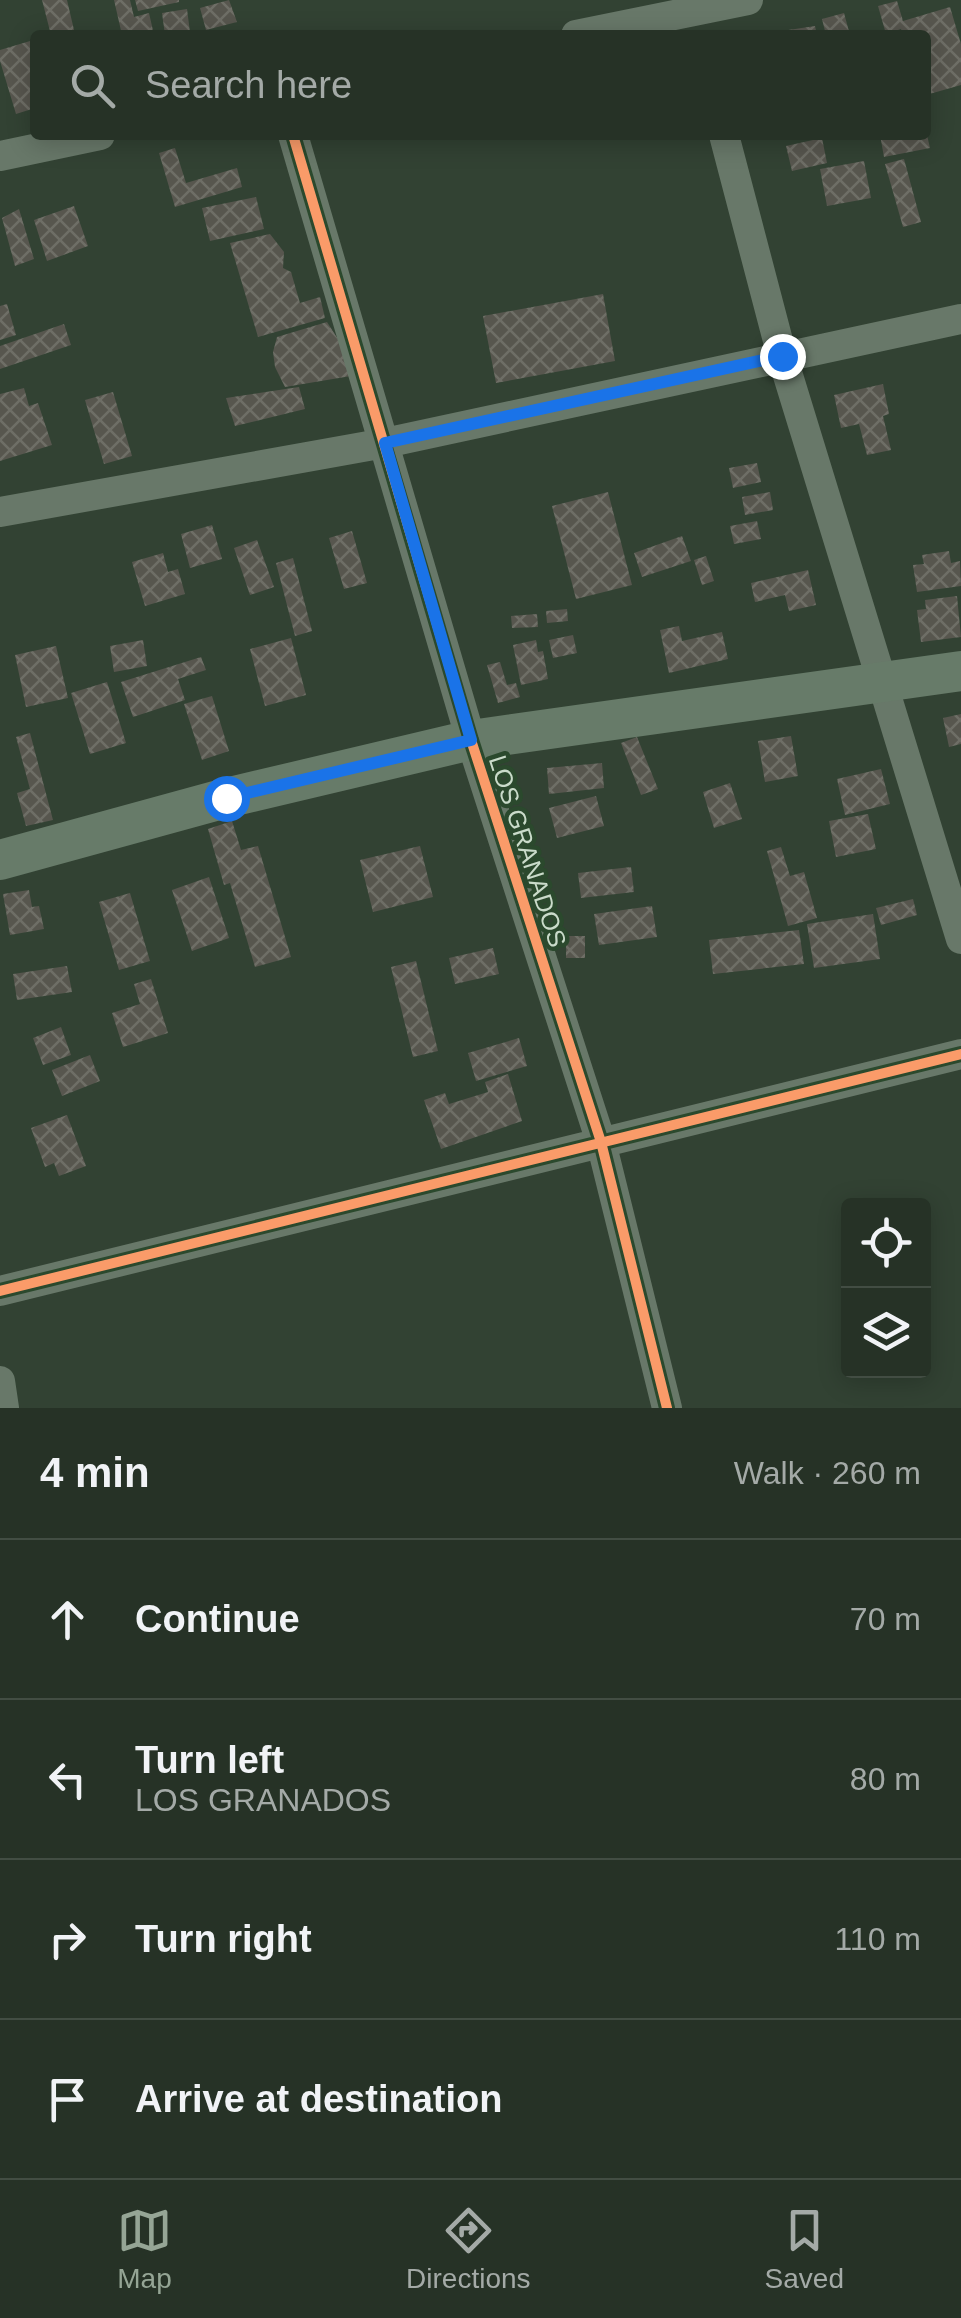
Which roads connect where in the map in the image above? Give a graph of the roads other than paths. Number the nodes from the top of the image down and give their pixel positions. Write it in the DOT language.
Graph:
graph roads {
  1 [pos="748,0"];
  2 [pos="692,16"];
  3 [pos="607,30"];
  4 [pos="76,140"];
  5 [pos="294,140"];
  6 [pos="725,140"];
  7 [pos="0,156"];
  8 [pos="961,318"];
  9 [pos="782,356"];
  10 [pos="385,443"];
  11 [pos="0,512"];
  12 [pos="961,671"];
  13 [pos="880,684"];
  14 [pos="471,740"];
  15 [pos="0,860"];
  16 [pos="961,940"];
  17 [pos="961,1054"];
  18 [pos="601,1142"];
  19 [pos="0,1291"];
  20 [pos="0,1382"];
  21 [pos="663,1407"];
  22 [pos="4,1408"];
  1 -- 2 [label="street"];
  2 -- 3 [label="street"];
  4 -- 7 [label="street"];
  5 -- 10 [label="street, LOS GRANADOS"];
  6 -- 9 [label="street"];
  8 -- 9 [label="street"];
  9 -- 10 [label="street"];
  9 -- 13 [label="street"];
  10 -- 11 [label="street"];
  10 -- 14 [label="street, LOS GRANADOS"];
  12 -- 13 [label="street"];
  13 -- 14 [label="street"];
  13 -- 16 [label="street"];
  14 -- 15 [label="street"];
  14 -- 18 [label="street, LOS GRANADOS"];
  17 -- 18 [label="street"];
  18 -- 19 [label="street"];
  18 -- 21 [label="street, LOS GRANADOS"];
  20 -- 22 [label="street"];
}
